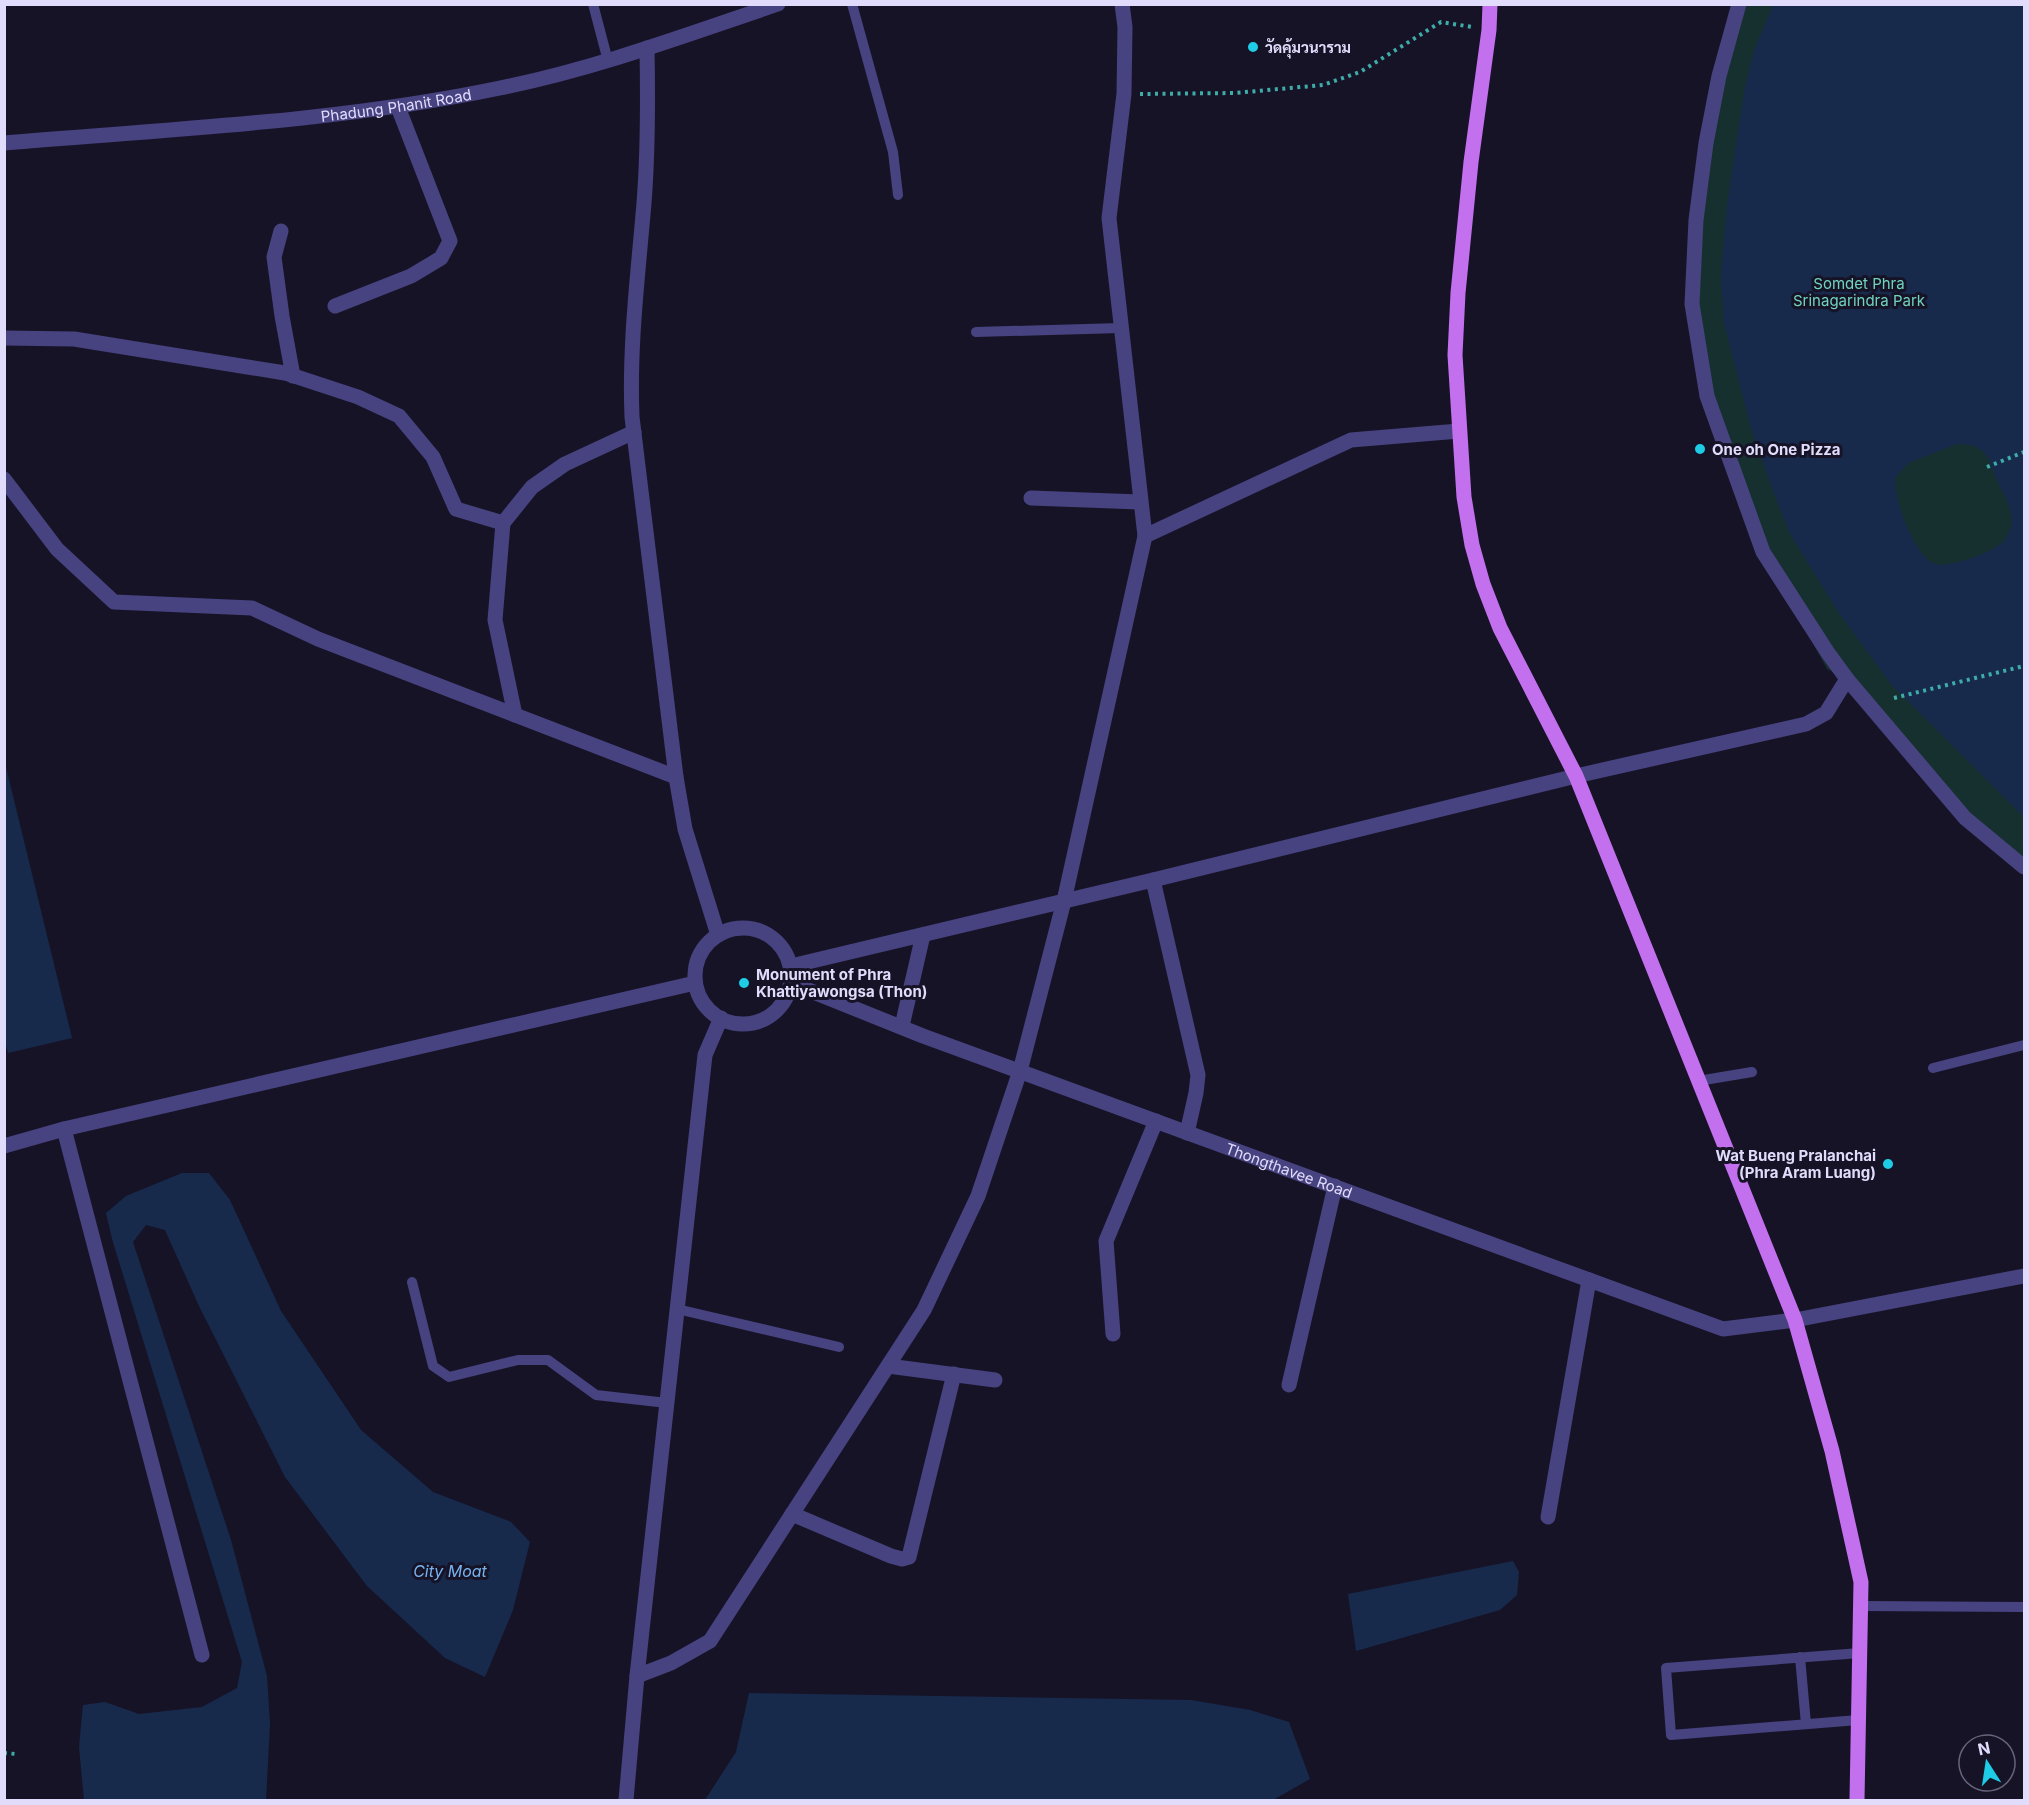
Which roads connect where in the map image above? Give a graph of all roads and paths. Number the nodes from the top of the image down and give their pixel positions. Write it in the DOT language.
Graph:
graph roads {
  1 [pos="593,4"];
  2 [pos="778,4"];
  3 [pos="852,4"];
  4 [pos="1122,4"];
  5 [pos="1490,4"];
  6 [pos="1739,4"];
  7 [pos="1489,30"];
  8 [pos="647,48"];
  9 [pos="608,61"];
  10 [pos="1124,94"];
  11 [pos="398,107"];
  12 [pos="4,143"];
  13 [pos="898,195"];
  14 [pos="281,231"];
  15 [pos="335,306"];
  16 [pos="1121,328"];
  17 [pos="976,332"];
  18 [pos="4,338"];
  19 [pos="293,376"];
  20 [pos="1459,430"];
  21 [pos="634,432"];
  22 [pos="2025,452"];
  23 [pos="1987,467"];
  24 [pos="4,479"];
  25 [pos="1031,498"];
  26 [pos="1140,502"];
  27 [pos="502,523"];
  28 [pos="1145,536"];
  29 [pos="2025,666"];
  30 [pos="1847,679"];
  31 [pos="1894,698"];
  32 [pos="515,715"];
  33 [pos="1576,776"];
  34 [pos="676,777"];
  35 [pos="2025,867"];
  36 [pos="1153,880"];
  37 [pos="1064,901"];
  38 [pos="718,935"];
  39 [pos="923,935"];
  40 [pos="791,966"];
  41 [pos="695,983"];
  42 [pos="791,983"];
  43 [pos="721,1018"];
  44 [pos="902,1026"];
  45 [pos="2025,1045"];
  46 [pos="1933,1068"];
  47 [pos="1020,1071"];
  48 [pos="1752,1072"];
  49 [pos="1698,1081"];
  50 [pos="1156,1121"];
  51 [pos="64,1130"];
  52 [pos="1187,1132"];
  53 [pos="4,1146"];
  54 [pos="1335,1186"];
  55 [pos="2025,1276"];
  56 [pos="1589,1280"];
  57 [pos="412,1281"];
  58 [pos="677,1309"];
  59 [pos="1795,1320"];
  60 [pos="1113,1334"];
  61 [pos="839,1347"];
  62 [pos="888,1366"];
  63 [pos="954,1374"];
  64 [pos="995,1380"];
  65 [pos="1289,1385"];
  66 [pos="667,1403"];
  67 [pos="792,1514"];
  68 [pos="1548,1517"];
  69 [pos="1861,1606"];
  70 [pos="2025,1607"];
  71 [pos="1860,1653"];
  72 [pos="202,1655"];
  73 [pos="1800,1657"];
  74 [pos="637,1676"];
  75 [pos="1858,1720"];
  76 [pos="1806,1724"];
  77 [pos="4,1753"];
  78 [pos="16,1754"];
  79 [pos="626,1800"];
  80 [pos="1857,1800"];
  1 -- 9 [label="lane"];
  2 -- 8 [label="street, Phadung Phanit Road"];
  3 -- 13 [label="lane"];
  4 -- 10 [label="street"];
  5 -- 7 [label="main road"];
  6 -- 30 [label="street"];
  7 -- 10 [label="path"];
  7 -- 20 [label="main road"];
  8 -- 9 [label="street, Phadung Phanit Road"];
  8 -- 21 [label="street"];
  9 -- 11 [label="street, Phadung Phanit Road"];
  10 -- 16 [label="street"];
  11 -- 12 [label="street, Phadung Phanit Road"];
  11 -- 15 [label="street"];
  14 -- 19 [label="street"];
  16 -- 17 [label="lane"];
  16 -- 26 [label="street"];
  18 -- 19 [label="street"];
  19 -- 27 [label="street"];
  20 -- 28 [label="street"];
  20 -- 33 [label="main road"];
  21 -- 27 [label="street"];
  21 -- 34 [label="street"];
  22 -- 23 [label="path"];
  24 -- 32 [label="street"];
  25 -- 26 [label="street"];
  26 -- 28 [label="street"];
  27 -- 32 [label="street"];
  28 -- 37 [label="street"];
  29 -- 31 [label="path"];
  30 -- 33 [label="street"];
  30 -- 35 [label="street"];
  32 -- 34 [label="street"];
  33 -- 36 [label="street"];
  33 -- 49 [label="main road"];
  34 -- 38 [label="street"];
  36 -- 37 [label="street"];
  36 -- 52 [label="street"];
  37 -- 39 [label="street"];
  37 -- 47 [label="street"];
  38 -- 40 [label="street"];
  38 -- 41 [label="street"];
  39 -- 40 [label="street"];
  39 -- 44 [label="street"];
  40 -- 42 [label="street"];
  41 -- 43 [label="street"];
  41 -- 51 [label="street"];
  42 -- 43 [label="street"];
  42 -- 44 [label="street, Thongthavee Road"];
  43 -- 58 [label="street"];
  44 -- 47 [label="street, Thongthavee Road"];
  45 -- 46 [label="lane"];
  47 -- 50 [label="street, Thongthavee Road"];
  47 -- 62 [label="street"];
  48 -- 49 [label="lane"];
  49 -- 59 [label="main road"];
  50 -- 52 [label="street, Thongthavee Road"];
  50 -- 60 [label="street"];
  51 -- 53 [label="street"];
  51 -- 72 [label="street"];
  52 -- 54 [label="street, Thongthavee Road"];
  54 -- 56 [label="street, Thongthavee Road"];
  54 -- 65 [label="street"];
  55 -- 59 [label="street, Thongthavee Road"];
  56 -- 59 [label="street, Thongthavee Road"];
  56 -- 68 [label="street"];
  57 -- 66 [label="lane"];
  58 -- 61 [label="lane"];
  58 -- 66 [label="street"];
  59 -- 69 [label="main road"];
  62 -- 63 [label="street"];
  62 -- 67 [label="street"];
  63 -- 64 [label="street"];
  63 -- 67 [label="street"];
  66 -- 74 [label="street"];
  67 -- 74 [label="street"];
  69 -- 70 [label="lane"];
  69 -- 71 [label="main road"];
  71 -- 73 [label="lane"];
  71 -- 75 [label="main road"];
  73 -- 76 [label="lane"];
  73 -- 76 [label="lane"];
  74 -- 79 [label="street"];
  75 -- 76 [label="lane"];
  75 -- 80 [label="main road"];
  77 -- 78 [label="path"];
}
